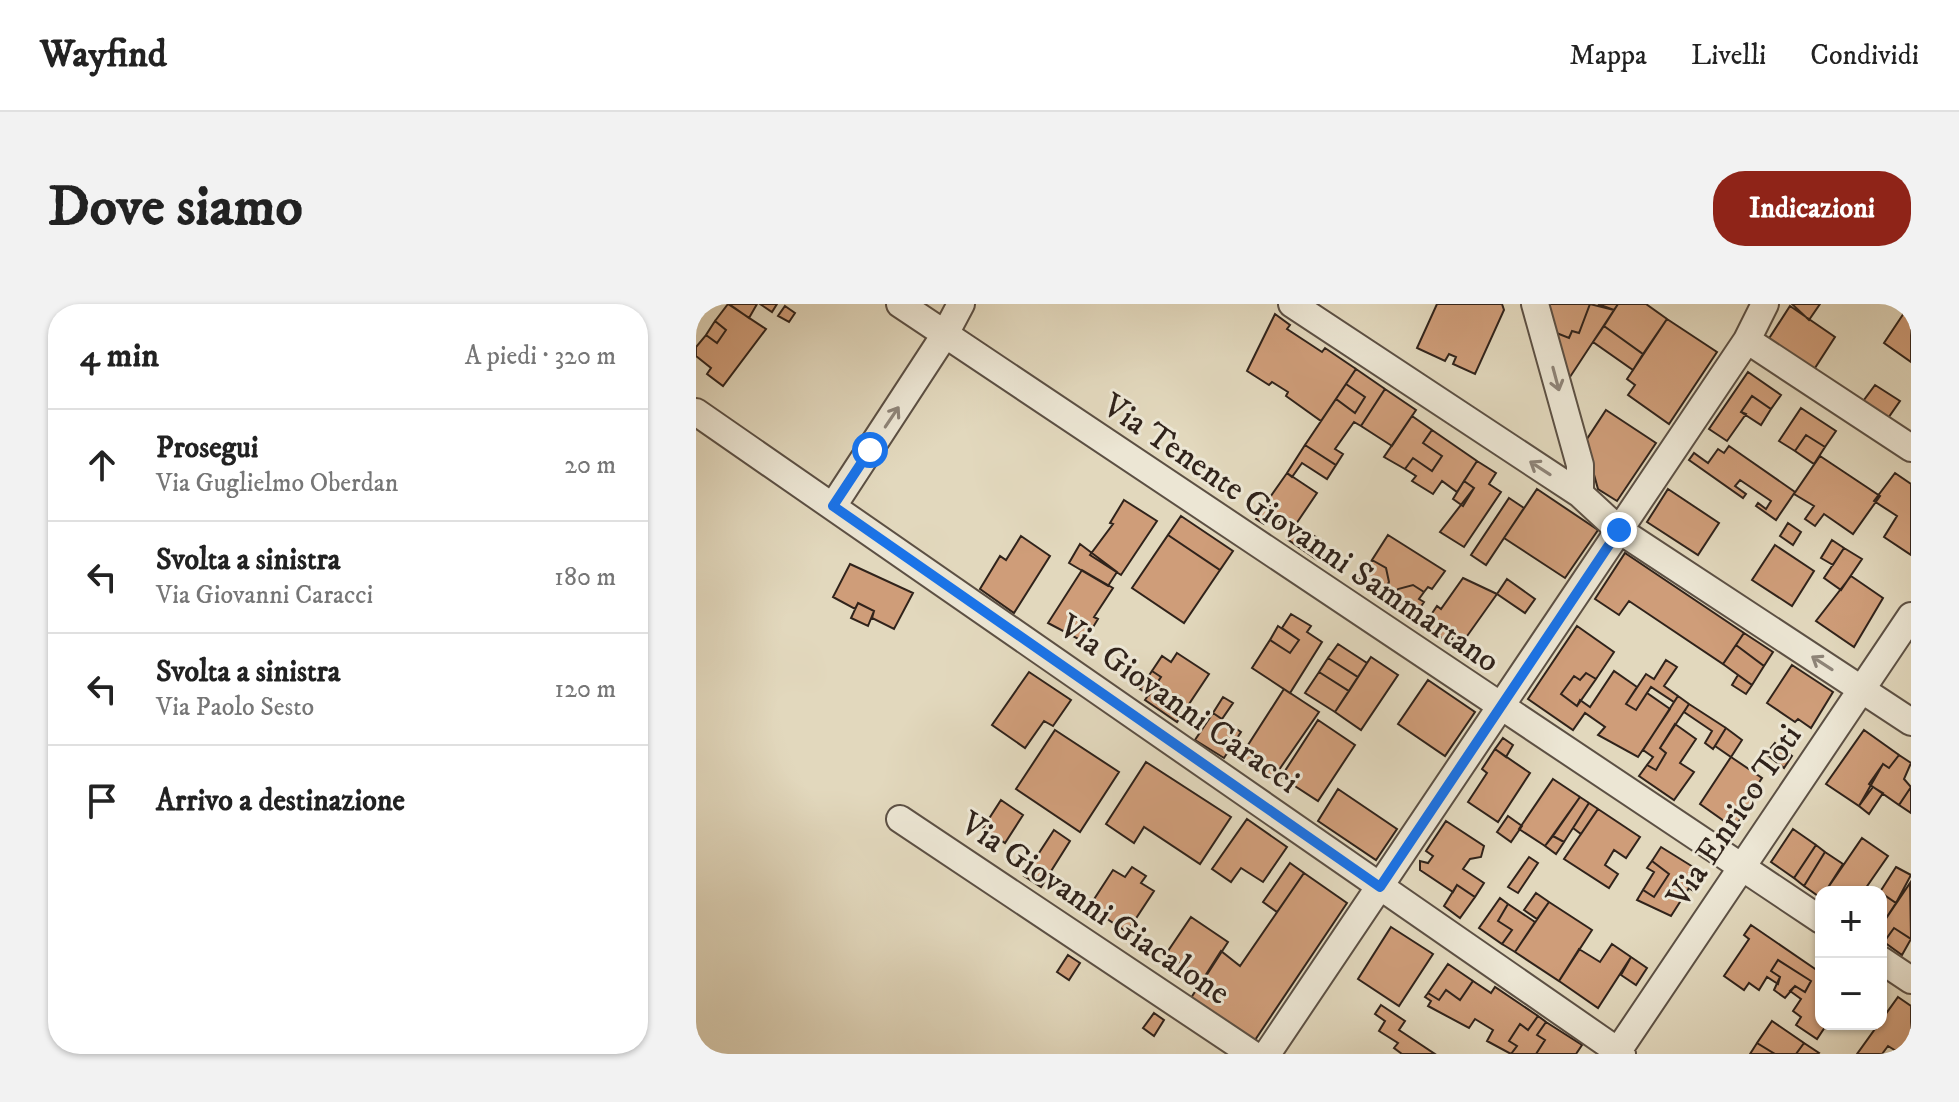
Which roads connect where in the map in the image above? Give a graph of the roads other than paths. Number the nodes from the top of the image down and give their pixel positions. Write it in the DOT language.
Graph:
graph roads {
  1 [pos="900,304"];
  2 [pos="961,304"];
  3 [pos="1292,304"];
  4 [pos="1535,304"];
  5 [pos="1764,305"];
  6 [pos="944,336"];
  7 [pos="1747,340"];
  8 [pos="696,412"];
  9 [pos="1911,448"];
  10 [pos="1580,494"];
  11 [pos="833,506"];
  12 [pos="1619,530"];
  13 [pos="1911,616"];
  14 [pos="1861,689"];
  15 [pos="1501,708"];
  16 [pos="1911,722"];
  17 [pos="900,819"];
  18 [pos="1741,867"];
  19 [pos="1380,887"];
  20 [pos="1815,916"];
  21 [pos="1887,964"];
  22 [pos="1911,980"];
  23 [pos="1619,1053"];
  24 [pos="1252,1054"];
  25 [pos="1267,1054"];
  1 -- 6 [label="street, Via Tenente Giovanni Sammartano"];
  2 -- 6 [label="street"];
  10 -- 3 [label="street, one-way"];
  4 -- 10 [label="street, one-way"];
  5 -- 7 [label="street"];
  11 -- 6 [label="street, one-way"];
  6 -- 15 [label="street, Via Tenente Giovanni Sammartano"];
  7 -- 9 [label="street"];
  7 -- 12 [label="street"];
  8 -- 11 [label="street, Via Giovanni Caracci"];
  10 -- 12 [label="street"];
  11 -- 19 [label="street, Via Giovanni Caracci"];
  14 -- 12 [label="street, one-way"];
  12 -- 15 [label="street"];
  13 -- 14 [label="street, Via Enrico Toti"];
  14 -- 16 [label="street"];
  14 -- 18 [label="street, Via Enrico Toti"];
  15 -- 18 [label="street, Via Tenente Giovanni Sammartano"];
  15 -- 19 [label="street"];
  17 -- 24 [label="street, Via Giovanni Giacalone"];
  18 -- 20 [label="street, Via Tenente Giovanni Sammartano"];
  18 -- 23 [label="street, Via Enrico Toti"];
  19 -- 23 [label="street, Via Giovanni Caracci"];
  19 -- 25 [label="street"];
  21 -- 22 [label="street"];
}
